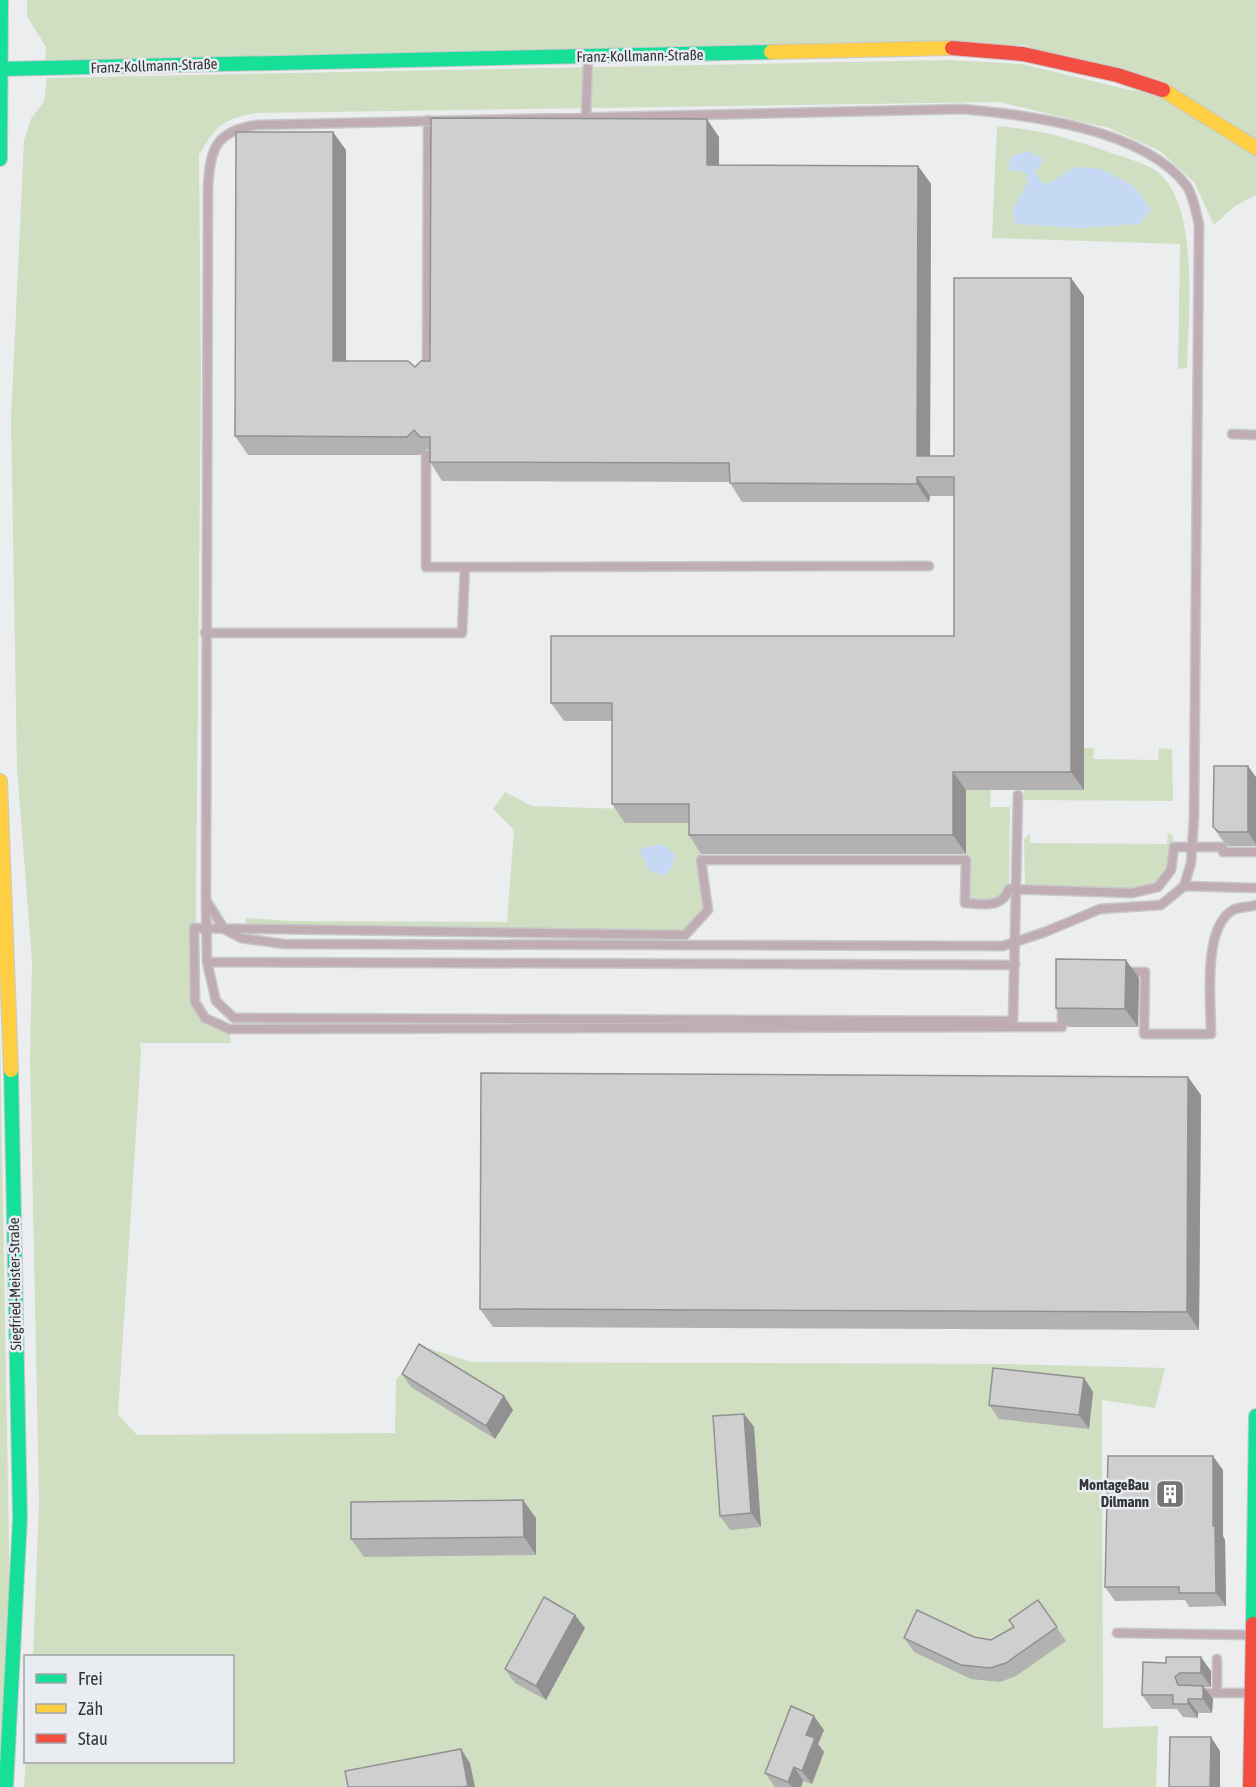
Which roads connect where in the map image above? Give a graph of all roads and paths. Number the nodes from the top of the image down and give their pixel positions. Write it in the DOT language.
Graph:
graph roads {
  1 [pos="1,0"];
  2 [pos="588,57"];
  3 [pos="1,69"];
  4 [pos="0,86"];
  5 [pos="586,116"];
  6 [pos="428,120"];
  7 [pos="1256,148"];
  8 [pos="0,159"];
  9 [pos="427,379"];
  10 [pos="1232,434"];
  11 [pos="1256,435"];
  12 [pos="426,455"];
  13 [pos="929,566"];
  14 [pos="465,567"];
  15 [pos="205,633"];
  16 [pos="0,781"];
  17 [pos="1018,795"];
  18 [pos="1192,847"];
  19 [pos="1256,852"];
  20 [pos="1184,886"];
  21 [pos="1256,888"];
  22 [pos="1017,889"];
  23 [pos="206,900"];
  24 [pos="1256,905"];
  25 [pos="207,928"];
  26 [pos="225,929"];
  27 [pos="1015,942"];
  28 [pos="207,962"];
  29 [pos="1015,965"];
  30 [pos="1110,971"];
  31 [pos="1062,993"];
  32 [pos="1256,1416"];
  33 [pos="1255,1433"];
  34 [pos="1117,1633"];
  35 [pos="1252,1635"];
  36 [pos="1217,1659"];
  37 [pos="1190,1693"];
  38 [pos="1216,1693"];
  39 [pos="1251,1693"];
  40 [pos="6,1787"];
  41 [pos="1250,1787"];
  1 -- 3 [label="street"];
  2 -- 3 [label="street, Franz-Kollmann-Straße"];
  2 -- 5 [label="lane"];
  2 -- 7 [label="street, Franz-Kollmann-Straße"];
  3 -- 4 [label="street"];
  4 -- 8 [label="street"];
  5 -- 6 [label="lane"];
  5 -- 18 [label="lane"];
  6 -- 9 [label="lane"];
  6 -- 15 [label="lane"];
  10 -- 11 [label="lane"];
  12 -- 14 [label="lane"];
  13 -- 14 [label="lane"];
  14 -- 15 [label="lane"];
  15 -- 23 [label="lane"];
  16 -- 40 [label="street, Siegfried-Meister-Straße"];
  17 -- 22 [label="lane"];
  18 -- 19 [label="lane"];
  18 -- 20 [label="lane"];
  18 -- 22 [label="lane"];
  20 -- 21 [label="lane"];
  20 -- 27 [label="lane"];
  22 -- 26 [label="lane"];
  22 -- 27 [label="lane"];
  23 -- 25 [label="lane"];
  23 -- 26 [label="lane"];
  24 -- 30 [label="lane"];
  25 -- 26 [label="lane"];
  25 -- 28 [label="lane"];
  25 -- 31 [label="lane"];
  26 -- 27 [label="lane"];
  27 -- 29 [label="lane"];
  28 -- 29 [label="lane"];
  28 -- 29 [label="lane"];
  32 -- 33 [label="street"];
  33 -- 35 [label="street"];
  34 -- 35 [label="lane"];
  35 -- 39 [label="street"];
  36 -- 38 [label="lane"];
  37 -- 38 [label="lane"];
  38 -- 39 [label="lane"];
  39 -- 41 [label="street"];
}
